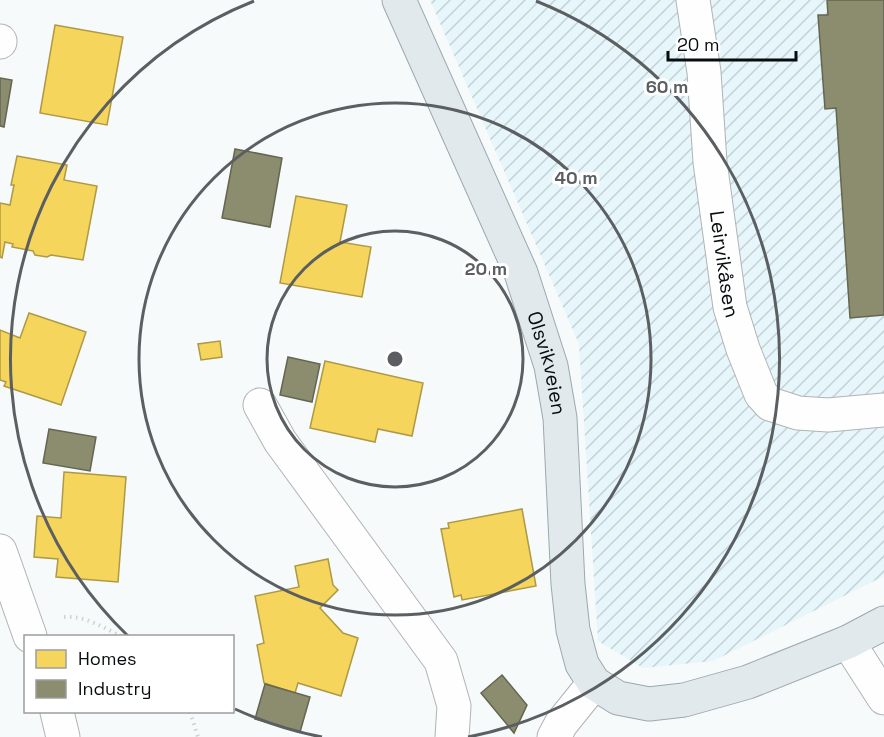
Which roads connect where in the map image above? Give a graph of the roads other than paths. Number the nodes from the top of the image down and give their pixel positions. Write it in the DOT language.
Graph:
graph roads {
  1 [pos="399,0"];
  2 [pos="693,0"];
  3 [pos="260,405"];
  4 [pos="884,410"];
  5 [pos="0,551"];
  6 [pos="884,623"];
  7 [pos="30,635"];
  8 [pos="848,642"];
  9 [pos="594,683"];
  10 [pos="884,698"];
  11 [pos="57,713"];
  12 [pos="63,737"];
  13 [pos="452,737"];
  14 [pos="554,737"];
  1 -- 9 [label="main road, Olsvikveien"];
  2 -- 4 [label="street, Leirvikåsen"];
  3 -- 13 [label="street"];
  5 -- 7 [label="street"];
  6 -- 8 [label="main road"];
  8 -- 9 [label="main road"];
  8 -- 10 [label="street"];
  9 -- 14 [label="street"];
  11 -- 12 [label="street"];
}
